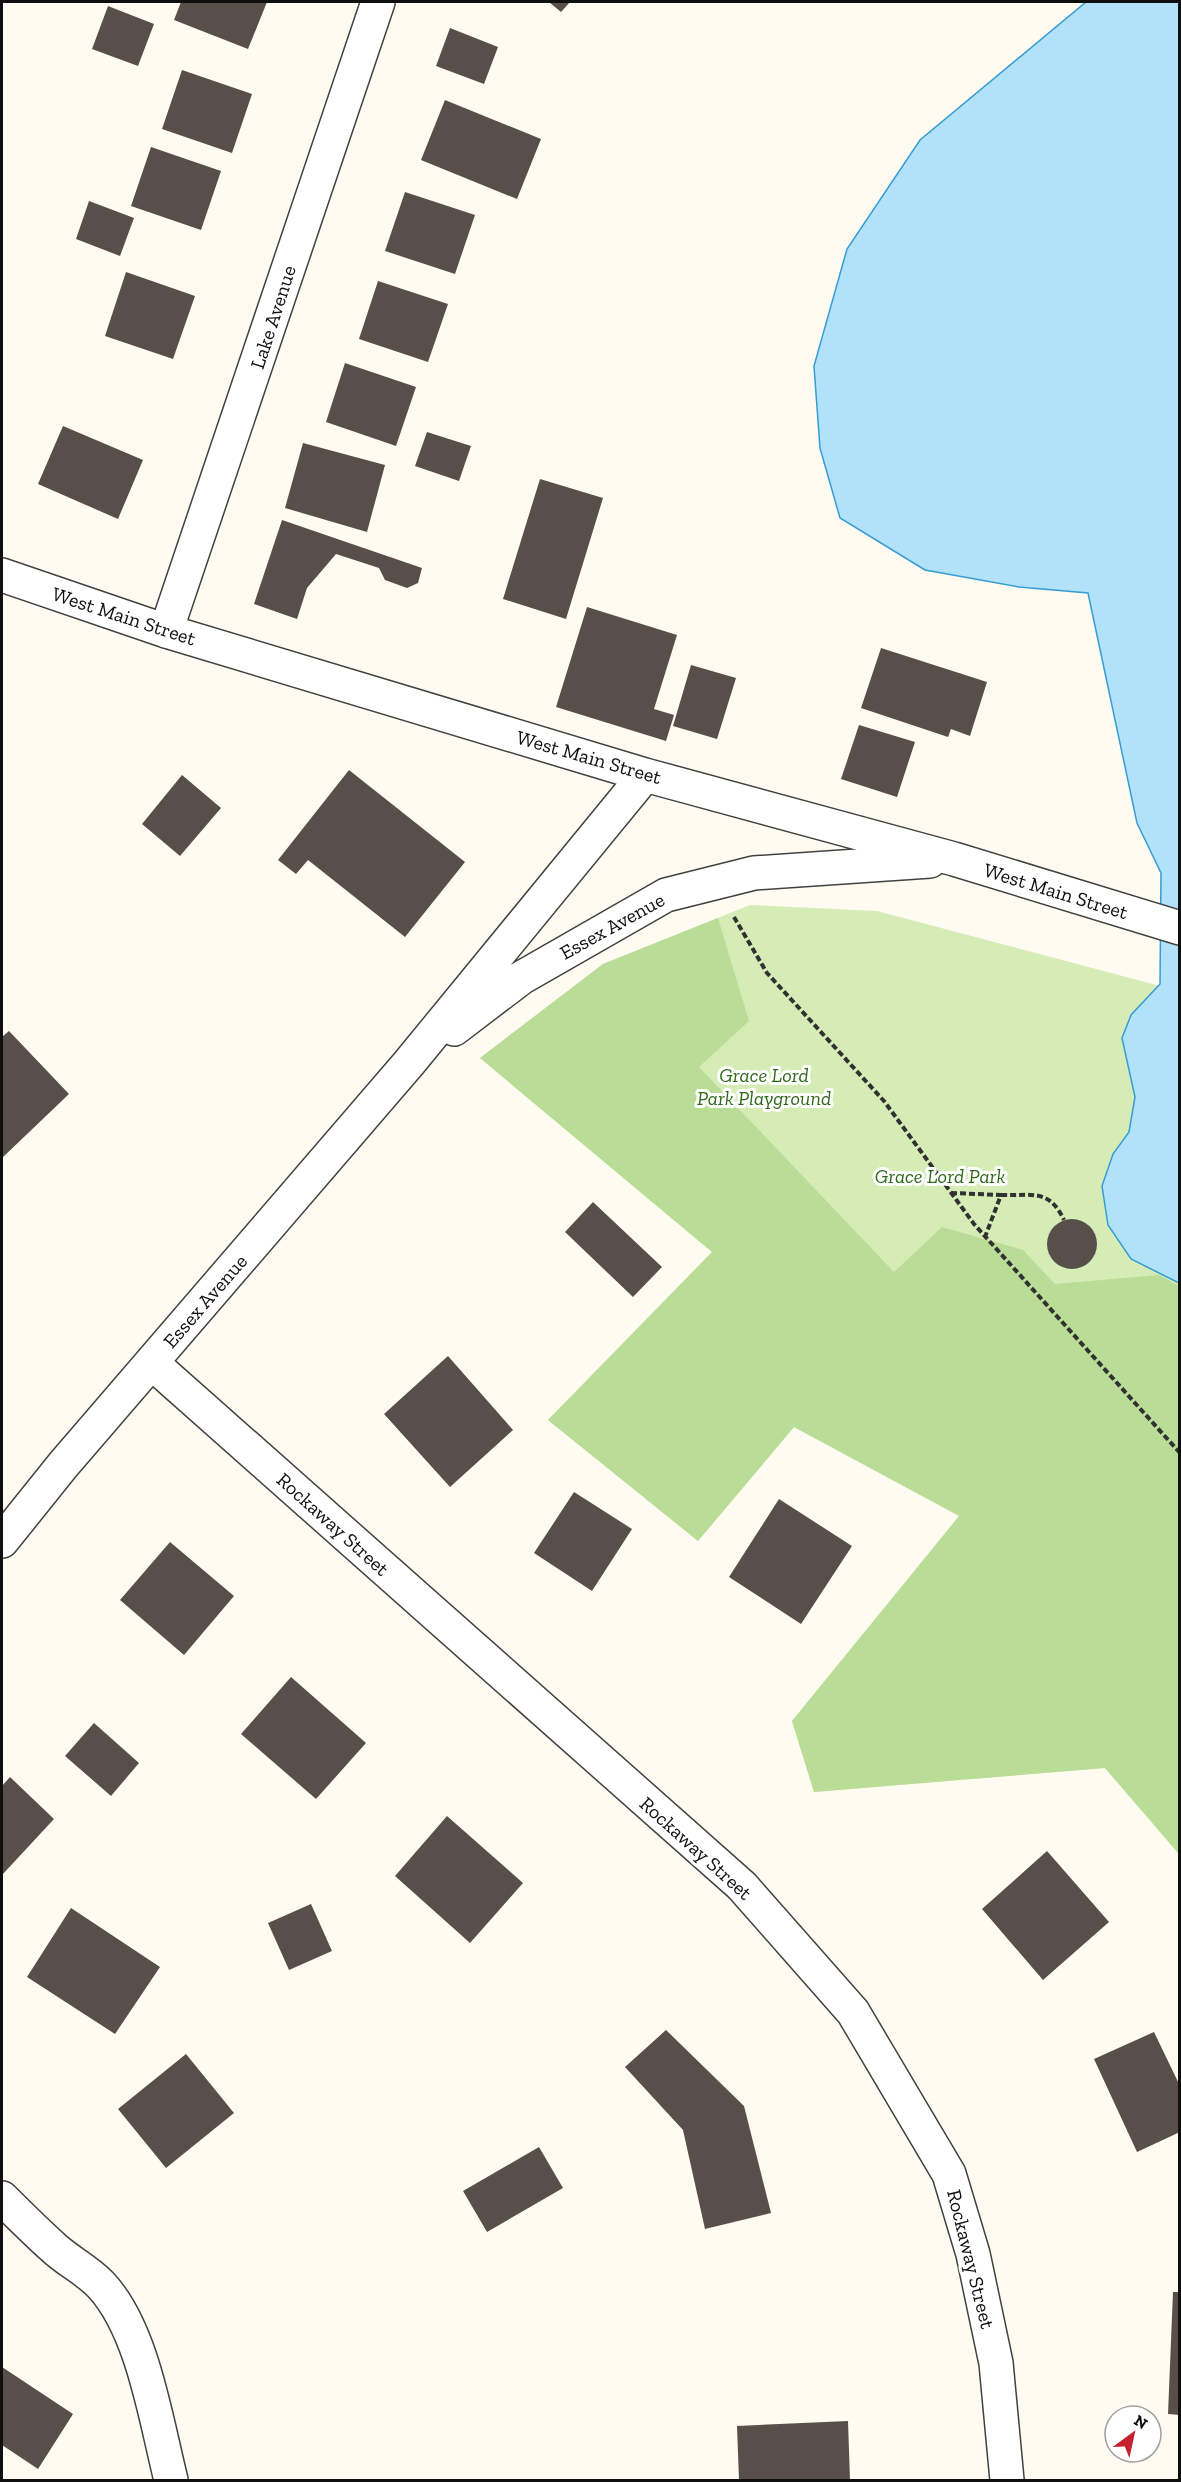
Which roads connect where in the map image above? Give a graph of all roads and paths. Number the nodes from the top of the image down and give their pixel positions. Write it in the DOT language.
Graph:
graph roads {
  1 [pos="378,2"];
  2 [pos="2,575"];
  3 [pos="166,631"];
  4 [pos="645,775"];
  5 [pos="954,859"];
  6 [pos="714,882"];
  7 [pos="1179,928"];
  8 [pos="410,1063"];
  9 [pos="951,1193"];
  10 [pos="1001,1195"];
  11 [pos="1064,1220"];
  12 [pos="985,1237"];
  13 [pos="152,1363"];
  14 [pos="1179,1453"];
  15 [pos="2,1541"];
  16 [pos="2,2198"];
  17 [pos="171,2481"];
  18 [pos="1007,2481"];
  1 -- 3 [label="street, Lake Avenue"];
  2 -- 3 [label="street, West Main Street"];
  3 -- 4 [label="street, West Main Street"];
  4 -- 5 [label="street, West Main Street"];
  4 -- 8 [label="street, Essex Avenue"];
  5 -- 6 [label="street, Essex Avenue"];
  5 -- 7 [label="street, West Main Street"];
  6 -- 8 [label="street, Essex Avenue"];
  6 -- 9 [label="path"];
  8 -- 13 [label="street, Essex Avenue"];
  9 -- 10 [label="path"];
  9 -- 12 [label="path"];
  10 -- 11 [label="path"];
  10 -- 12 [label="path"];
  12 -- 14 [label="path"];
  13 -- 15 [label="street, Essex Avenue"];
  13 -- 18 [label="street, Rockaway Street"];
  16 -- 17 [label="street"];
}
